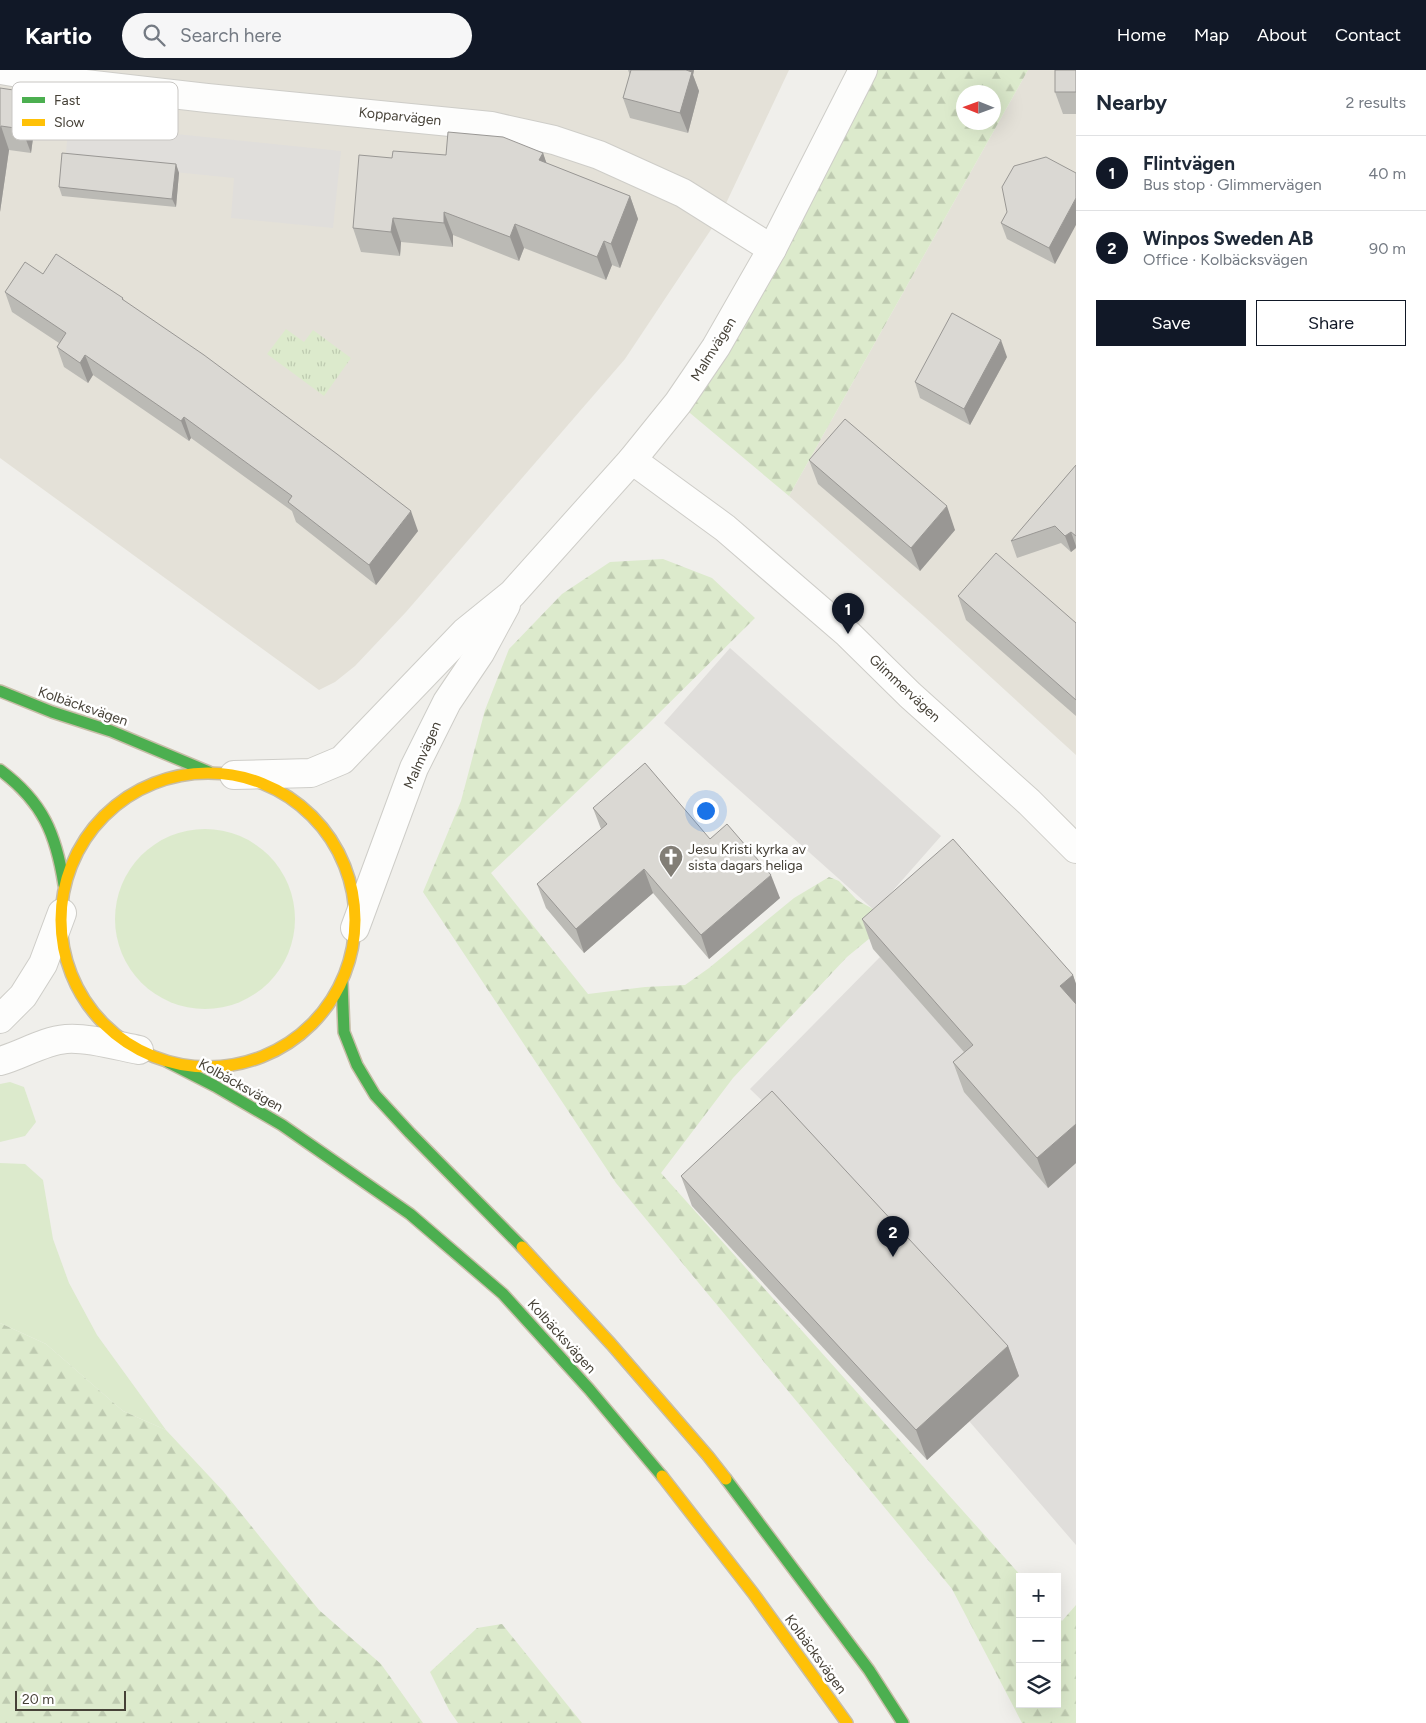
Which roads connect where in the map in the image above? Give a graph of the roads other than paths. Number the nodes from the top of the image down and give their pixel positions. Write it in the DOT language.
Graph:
graph roads {
  1 [pos="1,70"];
  2 [pos="863,70"];
  3 [pos="71,82"];
  4 [pos="178,94"];
  5 [pos="772,249"];
  6 [pos="632,460"];
  7 [pos="512,594"];
  8 [pos="0,691"];
  9 [pos="0,770"];
  10 [pos="222,774"];
  11 [pos="1076,849"];
  12 [pos="63,901"];
  13 [pos="355,928"];
  14 [pos="342,982"];
  15 [pos="0,1019"];
  16 [pos="139,1050"];
  17 [pos="0,1061"];
  18 [pos="168,1062"];
  19 [pos="847,1723"];
  20 [pos="903,1723"];
  1 -- 3 [label="street, Kopparvägen"];
  2 -- 5 [label="street, Malmvägen"];
  4 -- 5 [label="street, Kopparvägen"];
  5 -- 6 [label="street, Malmvägen"];
  6 -- 7 [label="street, Malmvägen"];
  6 -- 11 [label="street, Glimmervägen"];
  7 -- 10 [label="street, Malmvägen"];
  7 -- 13 [label="street, Malmvägen"];
  8 -- 10 [label="highway, Kolbäcksvägen"];
  9 -- 12 [label="highway"];
  10 -- 12 [label="highway"];
  10 -- 13 [label="highway, Kolbäcksvägen"];
  12 -- 15 [label="street"];
  12 -- 16 [label="highway"];
  13 -- 14 [label="highway, Kolbäcksvägen"];
  14 -- 18 [label="highway"];
  14 -- 20 [label="highway"];
  16 -- 17 [label="street"];
  16 -- 18 [label="highway"];
  18 -- 19 [label="highway, Kolbäcksvägen"];
}
